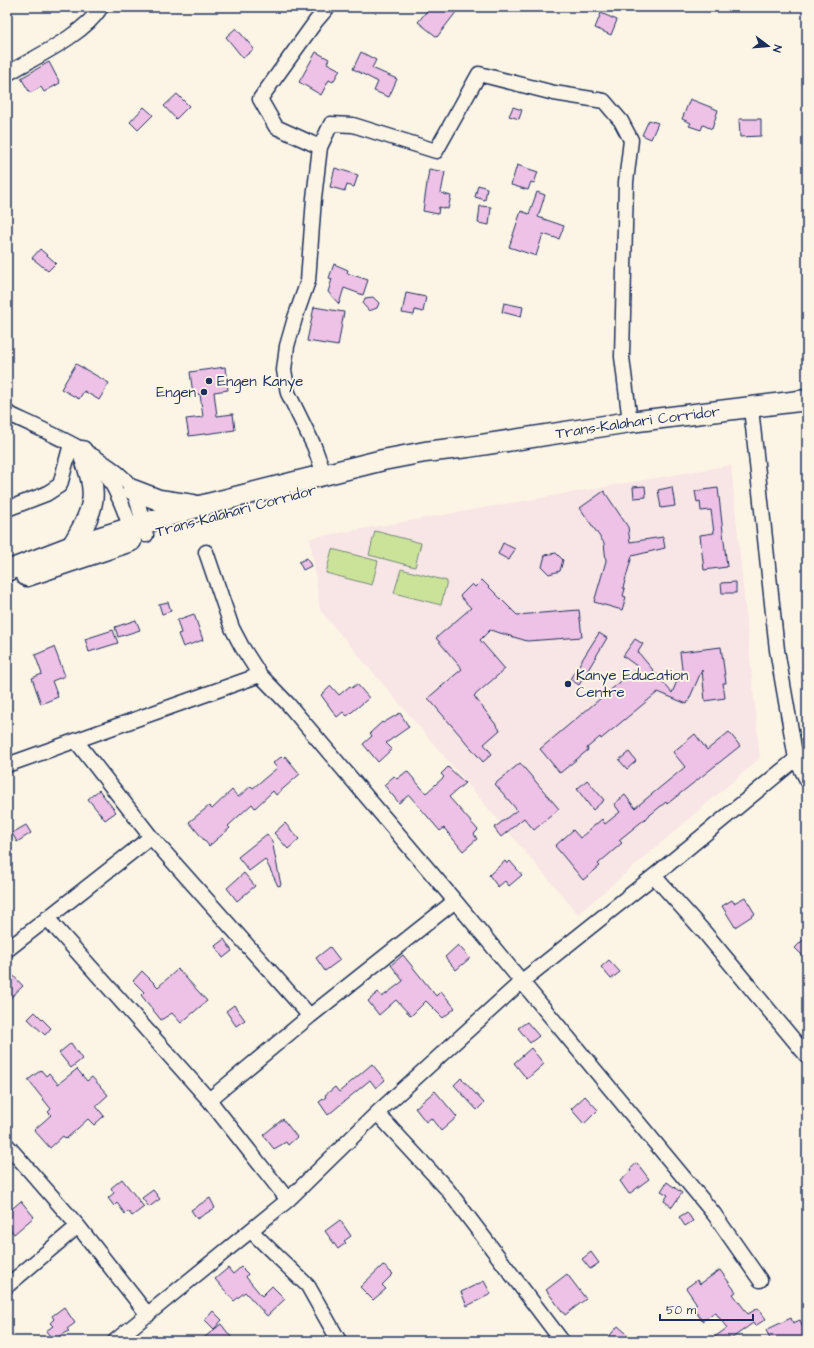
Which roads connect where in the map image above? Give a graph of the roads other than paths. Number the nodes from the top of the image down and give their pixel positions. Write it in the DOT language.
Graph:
graph roads {
  1 [pos="101,7"];
  2 [pos="328,7"];
  3 [pos="7,74"];
  4 [pos="320,147"];
  5 [pos="807,400"];
  6 [pos="751,408"];
  7 [pos="7,413"];
  8 [pos="630,422"];
  9 [pos="468,447"];
  10 [pos="82,451"];
  11 [pos="324,474"];
  12 [pos="133,490"];
  13 [pos="200,506"];
  14 [pos="7,509"];
  15 [pos="138,532"];
  16 [pos="72,546"];
  17 [pos="206,552"];
  18 [pos="7,571"];
  19 [pos="7,582"];
  20 [pos="260,675"];
  21 [pos="76,741"];
  22 [pos="802,756"];
  23 [pos="7,765"];
  24 [pos="807,780"];
  25 [pos="151,837"];
  26 [pos="654,876"];
  27 [pos="455,901"];
  28 [pos="47,918"];
  29 [pos="7,950"];
  30 [pos="521,982"];
  31 [pos="310,1016"];
  32 [pos="807,1056"];
  33 [pos="209,1100"];
  34 [pos="377,1113"];
  35 [pos="7,1146"];
  36 [pos="288,1200"];
  37 [pos="78,1226"];
  38 [pos="252,1231"];
  39 [pos="760,1280"];
  40 [pos="7,1286"];
  41 [pos="148,1315"];
  42 [pos="123,1339"];
  43 [pos="339,1341"];
  44 [pos="562,1341"];
  1 -- 3 [label="street"];
  2 -- 4 [label="street"];
  4 -- 8 [label="street"];
  4 -- 11 [label="street"];
  5 -- 6 [label="highway, Trans-Kalahari Corridor"];
  6 -- 8 [label="highway, Trans-Kalahari Corridor"];
  6 -- 22 [label="street"];
  7 -- 10 [label="street"];
  8 -- 9 [label="highway, Trans-Kalahari Corridor"];
  9 -- 11 [label="highway, Trans-Kalahari Corridor"];
  9 -- 15 [label="highway, Trans-Kalahari Corridor"];
  10 -- 12 [label="street"];
  10 -- 14 [label="street"];
  10 -- 15 [label="street"];
  10 -- 16 [label="highway"];
  11 -- 13 [label="highway, Trans-Kalahari Corridor"];
  12 -- 13 [label="highway"];
  12 -- 15 [label="street"];
  13 -- 15 [label="highway, Trans-Kalahari Corridor"];
  15 -- 16 [label="highway, Trans-Kalahari Corridor"];
  15 -- 19 [label="highway, Trans-Kalahari Corridor"];
  16 -- 18 [label="highway, Trans-Kalahari Corridor"];
  17 -- 20 [label="street"];
  20 -- 21 [label="street"];
  20 -- 27 [label="street"];
  21 -- 23 [label="street"];
  21 -- 25 [label="street"];
  22 -- 24 [label="street"];
  22 -- 26 [label="street"];
  25 -- 28 [label="street"];
  25 -- 31 [label="street"];
  26 -- 30 [label="street"];
  26 -- 32 [label="street"];
  27 -- 30 [label="street"];
  27 -- 31 [label="street"];
  28 -- 29 [label="street"];
  28 -- 33 [label="street"];
  30 -- 34 [label="street"];
  30 -- 39 [label="street"];
  31 -- 33 [label="street"];
  33 -- 36 [label="street"];
  34 -- 36 [label="street"];
  34 -- 44 [label="street"];
  35 -- 37 [label="street"];
  36 -- 38 [label="street"];
  37 -- 40 [label="street"];
  37 -- 41 [label="street"];
  38 -- 41 [label="street"];
  38 -- 43 [label="street"];
  41 -- 42 [label="street"];
}
